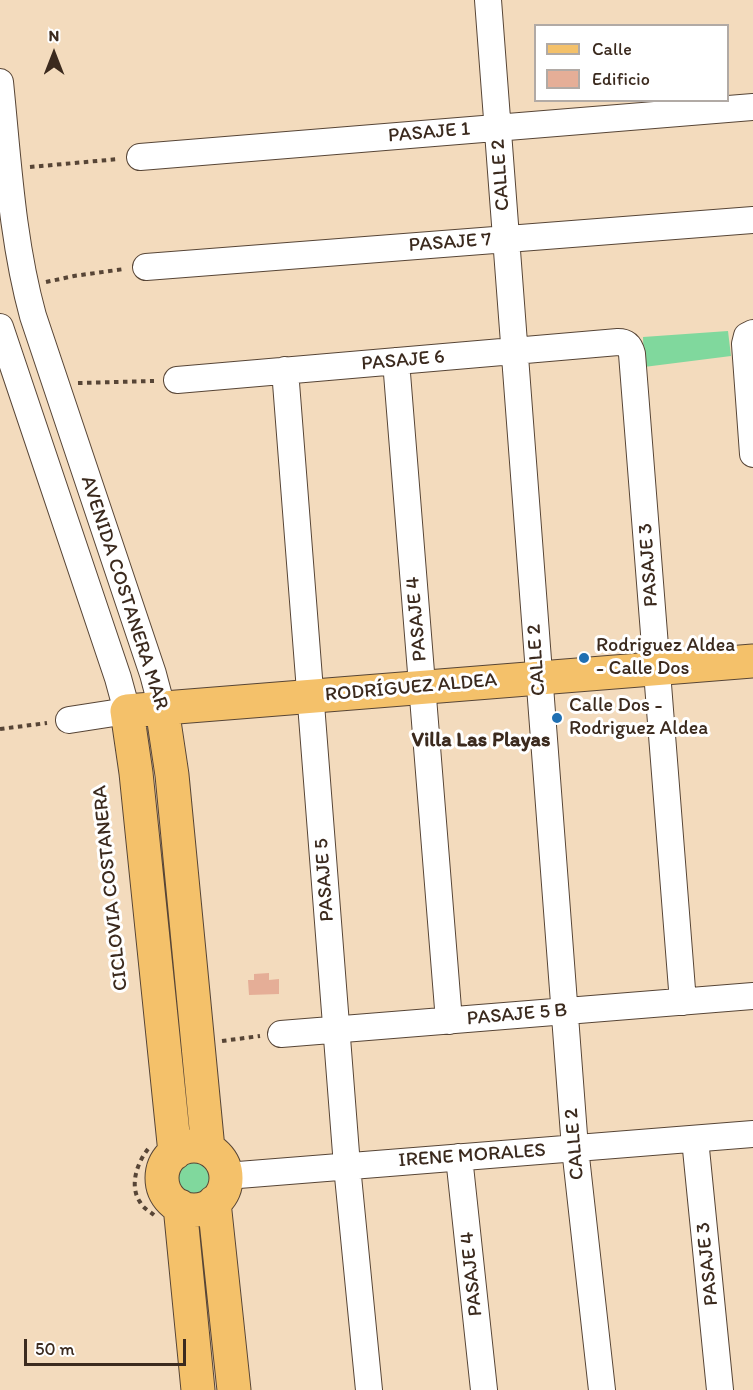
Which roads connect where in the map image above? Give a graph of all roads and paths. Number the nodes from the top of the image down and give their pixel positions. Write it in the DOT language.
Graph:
graph roads {
  1 [pos="488,0"];
  2 [pos="0,82"];
  3 [pos="753,107"];
  4 [pos="498,127"];
  5 [pos="140,157"];
  6 [pos="9,169"];
  7 [pos="753,220"];
  8 [pos="506,239"];
  9 [pos="146,267"];
  10 [pos="25,286"];
  11 [pos="0,327"];
  12 [pos="750,334"];
  13 [pos="628,345"];
  14 [pos="514,351"];
  15 [pos="396,361"];
  16 [pos="285,370"];
  17 [pos="177,380"];
  18 [pos="56,384"];
  19 [pos="753,454"];
  20 [pos="753,661"];
  21 [pos="657,669"];
  22 [pos="538,678"];
  23 [pos="422,687"];
  24 [pos="310,696"];
  25 [pos="162,708"];
  26 [pos="127,711"];
  27 [pos="69,720"];
  28 [pos="0,729"];
  29 [pos="753,996"];
  30 [pos="683,1002"];
  31 [pos="564,1011"];
  32 [pos="449,1021"];
  33 [pos="336,1030"];
  34 [pos="281,1034"];
  35 [pos="200,1061"];
  36 [pos="753,1134"];
  37 [pos="695,1139"];
  38 [pos="162,1148"];
  39 [pos="575,1148"];
  40 [pos="208,1149"];
  41 [pos="459,1157"];
  42 [pos="347,1166"];
  43 [pos="220,1189"];
  44 [pos="169,1212"];
  45 [pos="198,1390"];
  46 [pos="234,1390"];
  47 [pos="369,1390"];
  48 [pos="484,1390"];
  49 [pos="602,1390"];
  50 [pos="720,1390"];
  1 -- 4 [label="street, CALLE 2"];
  2 -- 6 [label="street, AVENIDA COSTANERA MAR"];
  3 -- 4 [label="street, PASAJE 1"];
  4 -- 5 [label="street, PASAJE 1"];
  4 -- 8 [label="street, CALLE 2"];
  5 -- 6 [label="path"];
  6 -- 10 [label="street, AVENIDA COSTANERA MAR"];
  7 -- 8 [label="street, PASAJE 7"];
  8 -- 9 [label="street, PASAJE 7"];
  8 -- 14 [label="street, CALLE 2"];
  9 -- 10 [label="path"];
  10 -- 18 [label="street, AVENIDA COSTANERA MAR"];
  11 -- 26 [label="street, AVENIDA COSTANERA MAR"];
  12 -- 19 [label="street"];
  13 -- 14 [label="street, PASAJE 6"];
  13 -- 21 [label="street, PASAJE 3"];
  14 -- 15 [label="street, PASAJE 6"];
  14 -- 22 [label="street, CALLE 2"];
  15 -- 16 [label="street, PASAJE 6"];
  15 -- 23 [label="street, PASAJE 4"];
  16 -- 17 [label="street, PASAJE 6"];
  16 -- 24 [label="street, PASAJE 5"];
  17 -- 18 [label="path"];
  18 -- 25 [label="street, AVENIDA COSTANERA MAR"];
  20 -- 21 [label="main road, RODRÍGUEZ ALDEA"];
  21 -- 22 [label="main road, RODRÍGUEZ ALDEA"];
  21 -- 30 [label="street, PASAJE 3"];
  22 -- 23 [label="main road, RODRÍGUEZ ALDEA"];
  22 -- 31 [label="street, CALLE 2"];
  23 -- 24 [label="main road, RODRÍGUEZ ALDEA"];
  23 -- 32 [label="street, PASAJE 4"];
  24 -- 25 [label="main road, RODRÍGUEZ ALDEA"];
  24 -- 33 [label="street, PASAJE 5"];
  25 -- 26 [label="main road, RODRÍGUEZ ALDEA"];
  25 -- 35 [label="main road, AVENIDA COSTANERA MAR"];
  26 -- 27 [label="street, RODRÍGUEZ ALDEA"];
  26 -- 38 [label="main road, AVENIDA COSTANERA MAR"];
  27 -- 28 [label="path"];
  29 -- 30 [label="street, PASAJE 5 B"];
  30 -- 31 [label="street, PASAJE 5 B"];
  31 -- 32 [label="street, PASAJE 5 B"];
  31 -- 39 [label="street, CALLE 2"];
  32 -- 33 [label="street, PASAJE 5 B"];
  33 -- 34 [label="street, PASAJE 5 B"];
  33 -- 42 [label="street, PASAJE 5"];
  34 -- 35 [label="path"];
  35 -- 40 [label="main road, AVENIDA COSTANERA MAR"];
  36 -- 37 [label="street, IRENE MORALES"];
  37 -- 39 [label="street, IRENE MORALES"];
  37 -- 50 [label="street, PASAJE 3"];
  38 -- 40 [label="main road"];
  38 -- 44 [label="main road"];
  38 -- 44 [label="path"];
  39 -- 41 [label="street, IRENE MORALES"];
  39 -- 49 [label="street, CALLE 2"];
  40 -- 43 [label="main road"];
  41 -- 42 [label="street, IRENE MORALES"];
  41 -- 48 [label="street, PASAJE 4"];
  42 -- 43 [label="street, IRENE MORALES"];
  42 -- 47 [label="street, PASAJE 5"];
  43 -- 44 [label="main road"];
  43 -- 46 [label="main road"];
  44 -- 45 [label="main road"];
}
